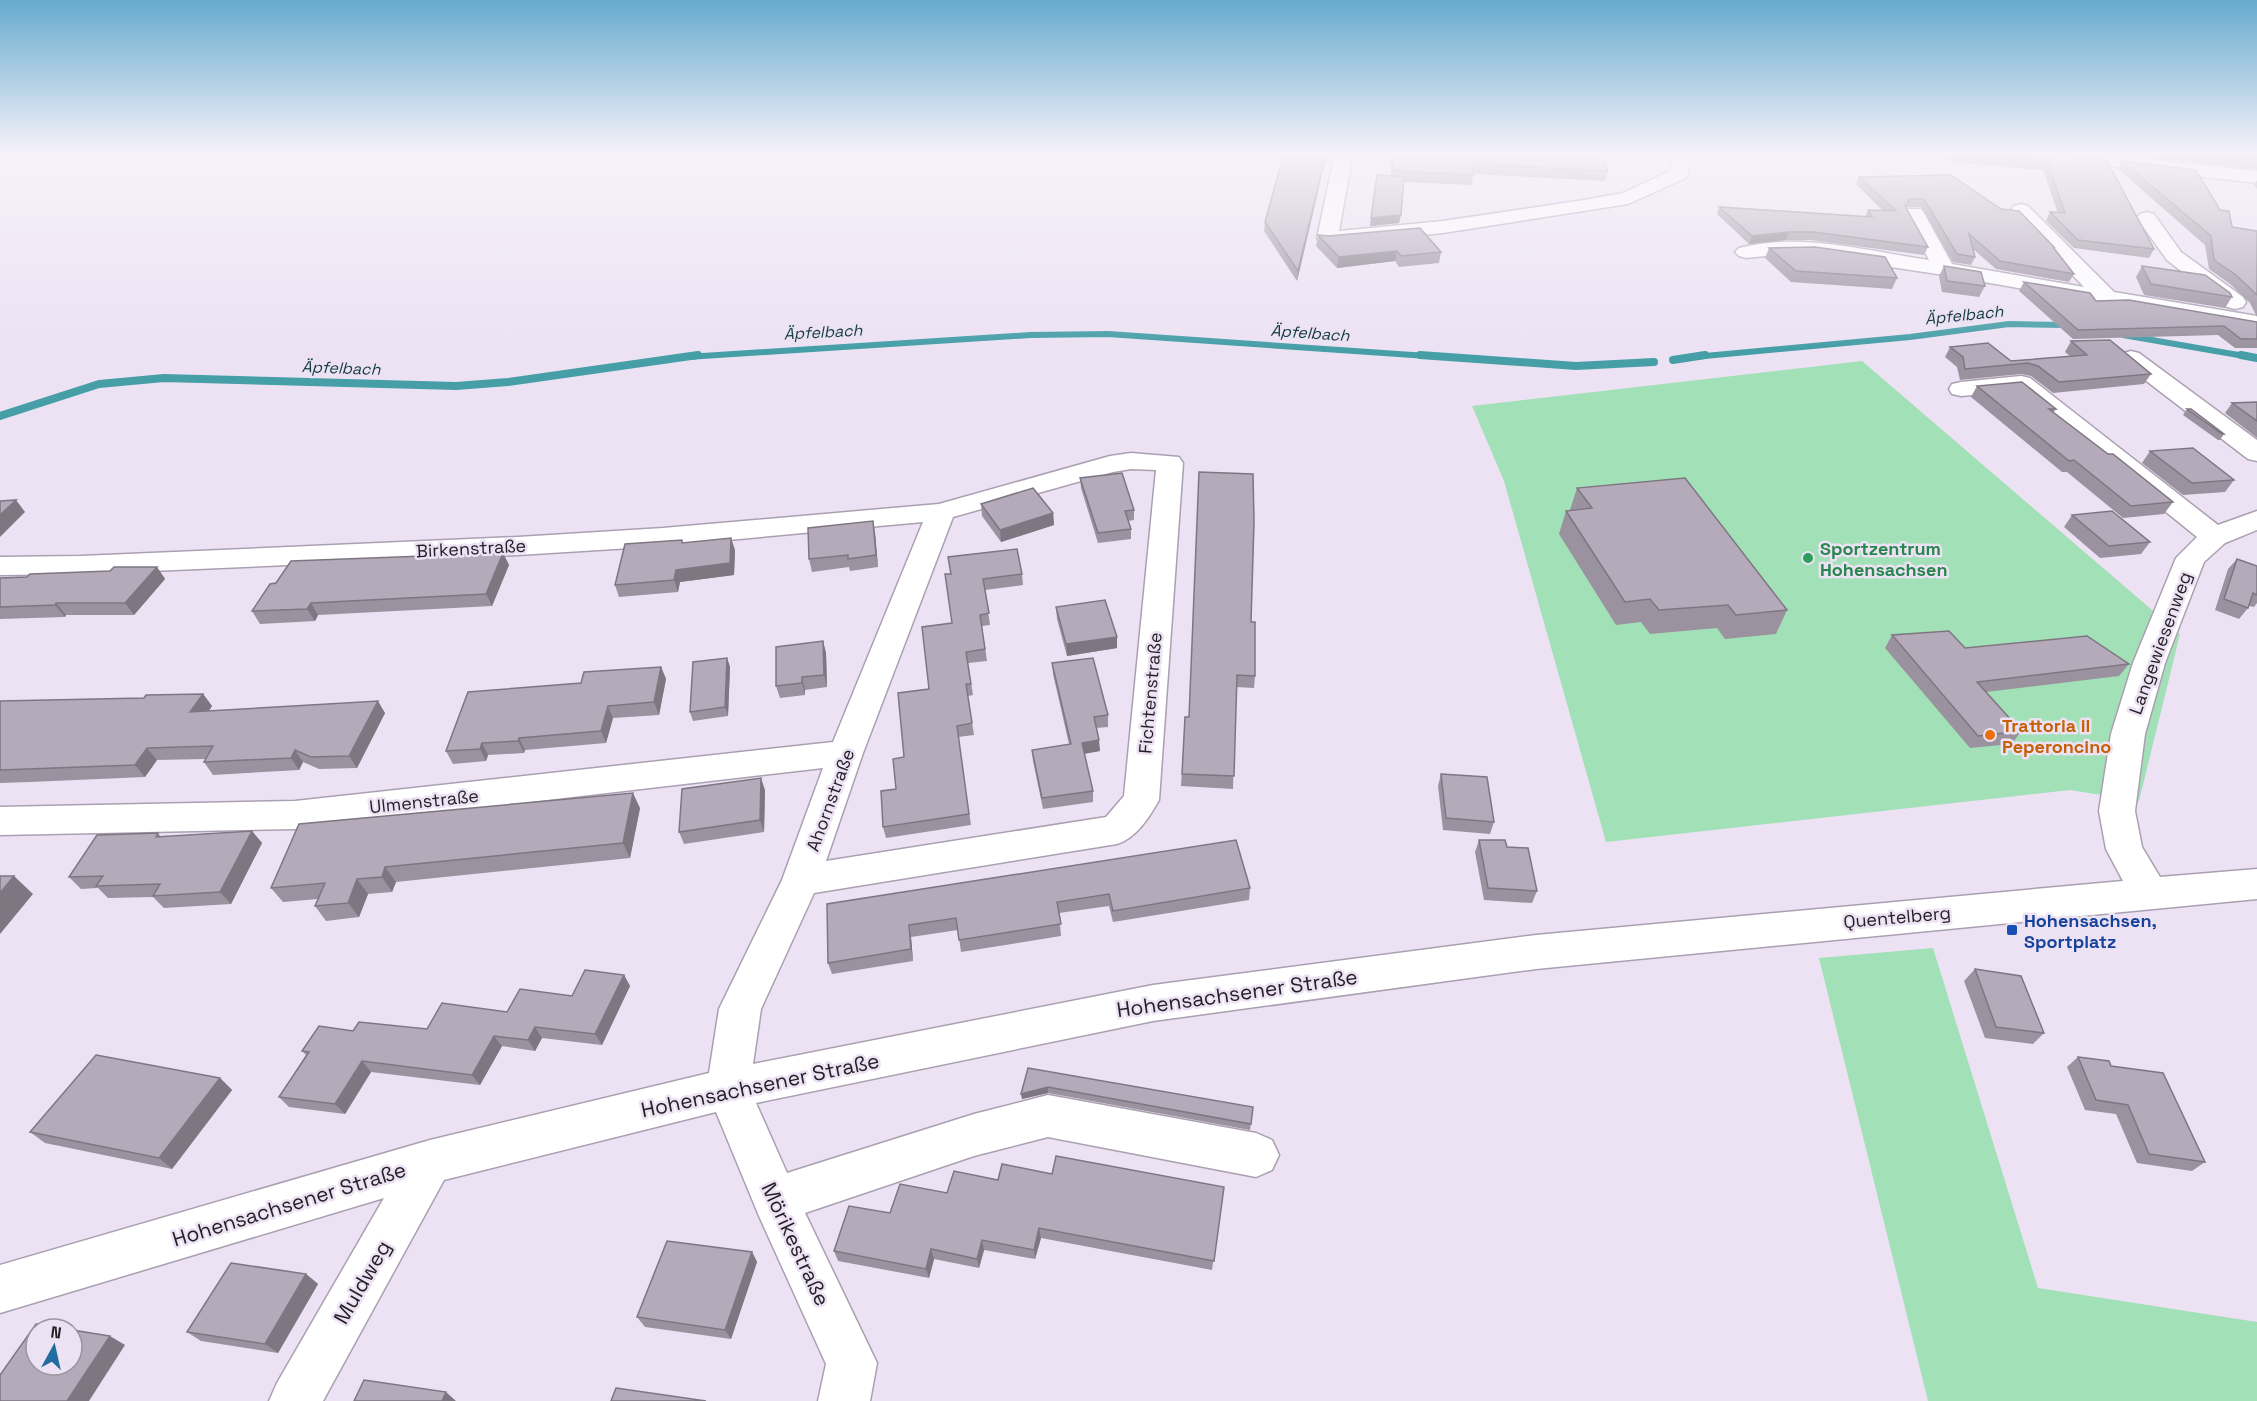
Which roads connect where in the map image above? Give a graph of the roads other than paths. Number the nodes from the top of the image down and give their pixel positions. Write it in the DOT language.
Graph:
graph roads {
  1 [pos="1331,218"];
  2 [pos="1493,218"];
  3 [pos="1917,218"];
  4 [pos="2029,218"];
  5 [pos="2147,218"];
  6 [pos="1746,252"];
  7 [pos="1944,269"];
  8 [pos="2107,297"];
  9 [pos="2252,322"];
  10 [pos="2131,358"];
  11 [pos="1961,389"];
  12 [pos="2257,453"];
  13 [pos="941,512"];
  14 [pos="2257,520"];
  15 [pos="2215,537"];
  16 [pos="0,566"];
  17 [pos="846,753"];
  18 [pos="0,821"];
  19 [pos="801,880"];
  20 [pos="2257,884"];
  21 [pos="2150,895"];
  22 [pos="1536,952"];
  23 [pos="728,1089"];
  24 [pos="1256,1155"];
  25 [pos="430,1162"];
  26 [pos="775,1200"];
  27 [pos="0,1289"];
  28 [pos="295,1401"];
  29 [pos="844,1401"];
  1 -- 2 [label="street"];
  3 -- 7 [label="street"];
  4 -- 8 [label="street"];
  5 -- 9 [label="street"];
  6 -- 7 [label="street"];
  7 -- 8 [label="street"];
  8 -- 9 [label="street"];
  10 -- 12 [label="street"];
  11 -- 15 [label="street"];
  13 -- 16 [label="street, Birkenstraße"];
  13 -- 17 [label="street, Ahornstraße"];
  13 -- 19 [label="street, Fichtenstraße"];
  14 -- 15 [label="street, Langewiesenweg"];
  15 -- 21 [label="street, Langewiesenweg"];
  17 -- 18 [label="street, Ulmenstraße"];
  17 -- 19 [label="street, Ahornstraße"];
  19 -- 23 [label="street, Ahornstraße"];
  20 -- 21 [label="street, Quentelberg"];
  21 -- 22 [label="street, Quentelberg"];
  22 -- 23 [label="street, Hohensachsener Straße"];
  23 -- 25 [label="street, Hohensachsener Straße"];
  23 -- 26 [label="street, Mörikestraße"];
  24 -- 26 [label="street"];
  25 -- 27 [label="street, Hohensachsener Straße"];
  25 -- 28 [label="street, Muldweg"];
  26 -- 29 [label="street, Mörikestraße"];
}
